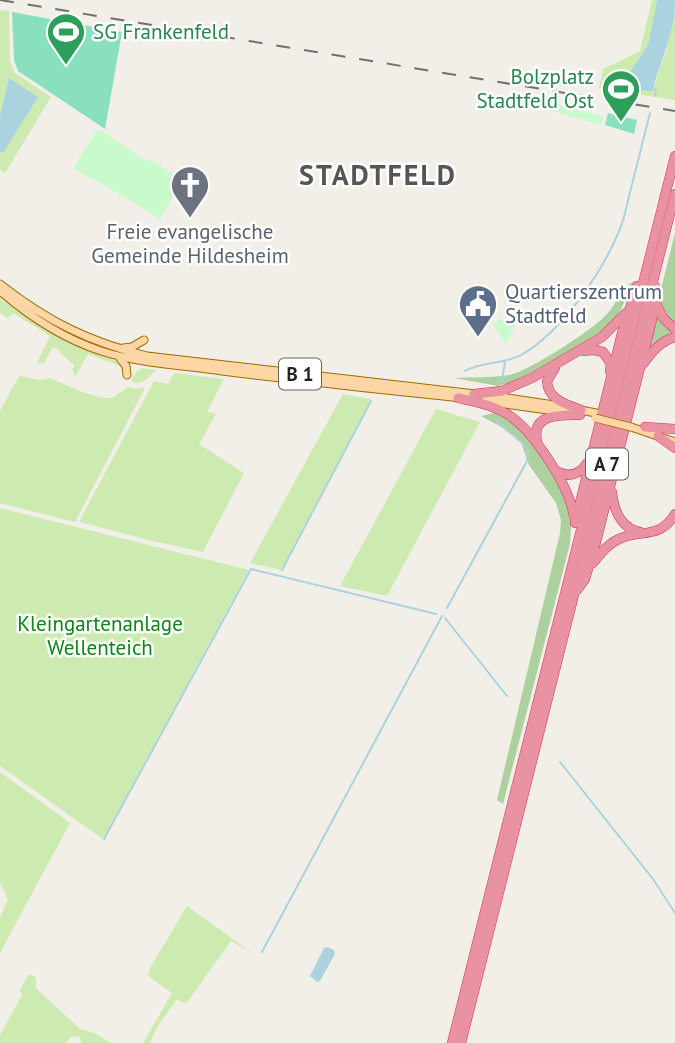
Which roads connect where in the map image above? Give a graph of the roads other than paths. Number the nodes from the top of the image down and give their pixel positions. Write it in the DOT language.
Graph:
graph roads {
  1 [pos="675,156"];
  2 [pos="675,194"];
  3 [pos="651,271"];
  4 [pos="0,284"];
  5 [pos="0,293"];
  6 [pos="656,299"];
  7 [pos="629,309"];
  8 [pos="675,329"];
  9 [pos="675,337"];
  10 [pos="144,340"];
  11 [pos="119,352"];
  12 [pos="578,352"];
  13 [pos="136,357"];
  14 [pos="559,363"];
  15 [pos="640,369"];
  16 [pos="127,375"];
  17 [pos="384,378"];
  18 [pos="610,382"];
  19 [pos="397,386"];
  20 [pos="474,394"];
  21 [pos="458,398"];
  22 [pos="581,413"];
  23 [pos="631,425"];
  24 [pos="645,427"];
  25 [pos="675,429"];
  26 [pos="658,436"];
  27 [pos="675,439"];
  28 [pos="675,448"];
  29 [pos="540,449"];
  30 [pos="591,457"];
  31 [pos="554,469"];
  32 [pos="613,476"];
  33 [pos="675,514"];
  34 [pos="575,523"];
  35 [pos="648,533"];
  36 [pos="576,554"];
  37 [pos="589,567"];
  38 [pos="574,594"];
  39 [pos="452,1043"];
  40 [pos="461,1043"];
  1 -- 3 [label="highway, A 7"];
  2 -- 3 [label="highway, A 7"];
  3 -- 6 [label="highway"];
  3 -- 7 [label="highway"];
  3 -- 36 [label="highway, A 7"];
  3 -- 38 [label="highway, A 7"];
  4 -- 11 [label="main road, B 1"];
  5 -- 11 [label="main road, B 1"];
  6 -- 8 [label="highway"];
  6 -- 15 [label="highway"];
  7 -- 12 [label="highway"];
  7 -- 18 [label="highway"];
  9 -- 15 [label="highway"];
  10 -- 11 [label="main road"];
  11 -- 13 [label="main road, B 1"];
  11 -- 16 [label="main road"];
  12 -- 14 [label="highway"];
  12 -- 18 [label="highway"];
  13 -- 19 [label="main road, B 1"];
  13 -- 21 [label="main road, B 1"];
  14 -- 20 [label="highway"];
  14 -- 22 [label="highway"];
  15 -- 32 [label="highway"];
  17 -- 19 [label="main road"];
  18 -- 30 [label="highway"];
  19 -- 20 [label="main road, B 1"];
  20 -- 22 [label="main road, B 1"];
  21 -- 22 [label="main road, B 1"];
  21 -- 29 [label="highway"];
  22 -- 23 [label="main road, B 1, bridge"];
  22 -- 29 [label="highway"];
  23 -- 24 [label="main road, B 1"];
  23 -- 26 [label="main road, B 1"];
  24 -- 25 [label="highway"];
  24 -- 27 [label="main road, B 1"];
  26 -- 27 [label="main road, B 1"];
  26 -- 28 [label="highway"];
  29 -- 31 [label="highway"];
  30 -- 31 [label="highway"];
  30 -- 34 [label="highway"];
  31 -- 34 [label="highway"];
  32 -- 35 [label="highway"];
  32 -- 37 [label="highway"];
  33 -- 35 [label="highway"];
  34 -- 36 [label="highway"];
  35 -- 37 [label="highway"];
  36 -- 39 [label="highway, A 7"];
  37 -- 38 [label="highway"];
  38 -- 40 [label="highway, A 7"];
}
